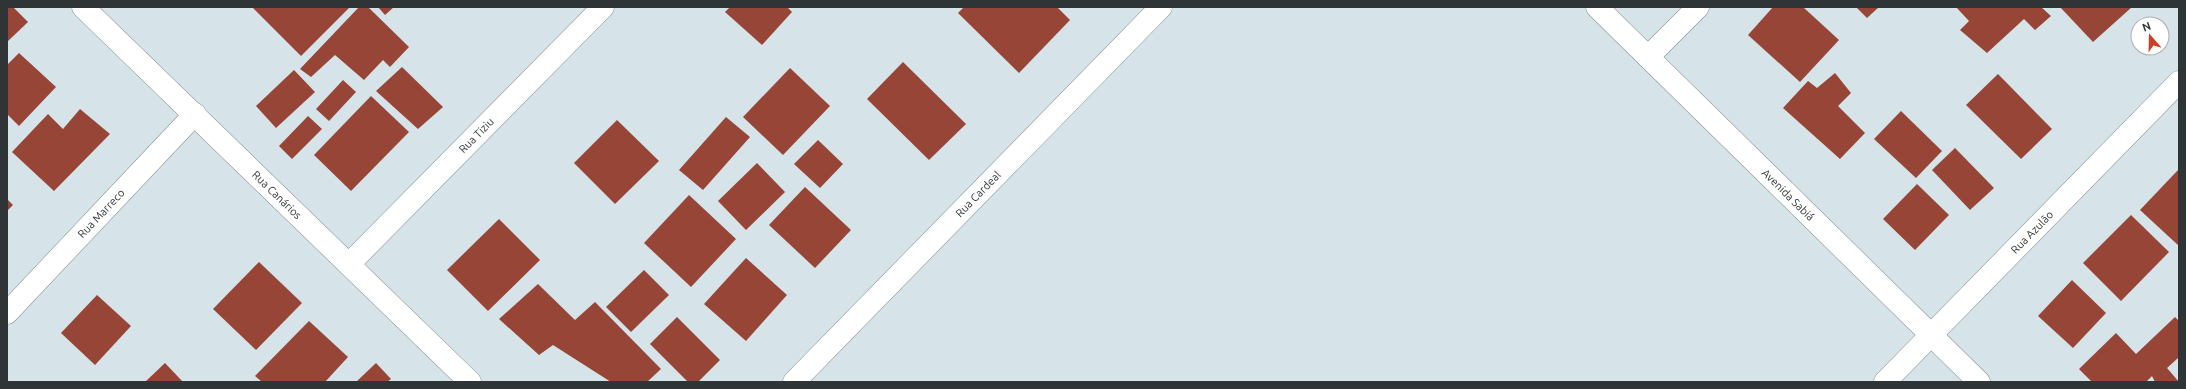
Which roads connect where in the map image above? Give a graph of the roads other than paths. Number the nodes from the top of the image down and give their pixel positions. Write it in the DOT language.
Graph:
graph roads {
  1 [pos="83,7"];
  2 [pos="603,7"];
  3 [pos="1161,7"];
  4 [pos="1597,7"];
  5 [pos="1698,7"];
  6 [pos="1648,57"];
  7 [pos="2179,82"];
  8 [pos="195,114"];
  9 [pos="349,264"];
  10 [pos="7,313"];
  11 [pos="1931,335"];
  12 [pos="470,382"];
  13 [pos="794,382"];
  14 [pos="1885,382"];
  15 [pos="1979,382"];
  1 -- 8 [label="street, Rua Canários"];
  2 -- 9 [label="street, Rua Tiziu"];
  3 -- 13 [label="street, Rua Cardeal"];
  4 -- 6 [label="street, Avenida Sabiá"];
  5 -- 6 [label="street"];
  6 -- 11 [label="street, Avenida Sabiá"];
  7 -- 11 [label="street, Rua Azulão"];
  8 -- 9 [label="street, Rua Canários"];
  8 -- 10 [label="street, Rua Marreco"];
  9 -- 12 [label="street, Rua Canários"];
  11 -- 14 [label="street, Rua Azulão"];
  11 -- 15 [label="street, Avenida Sabiá"];
}
